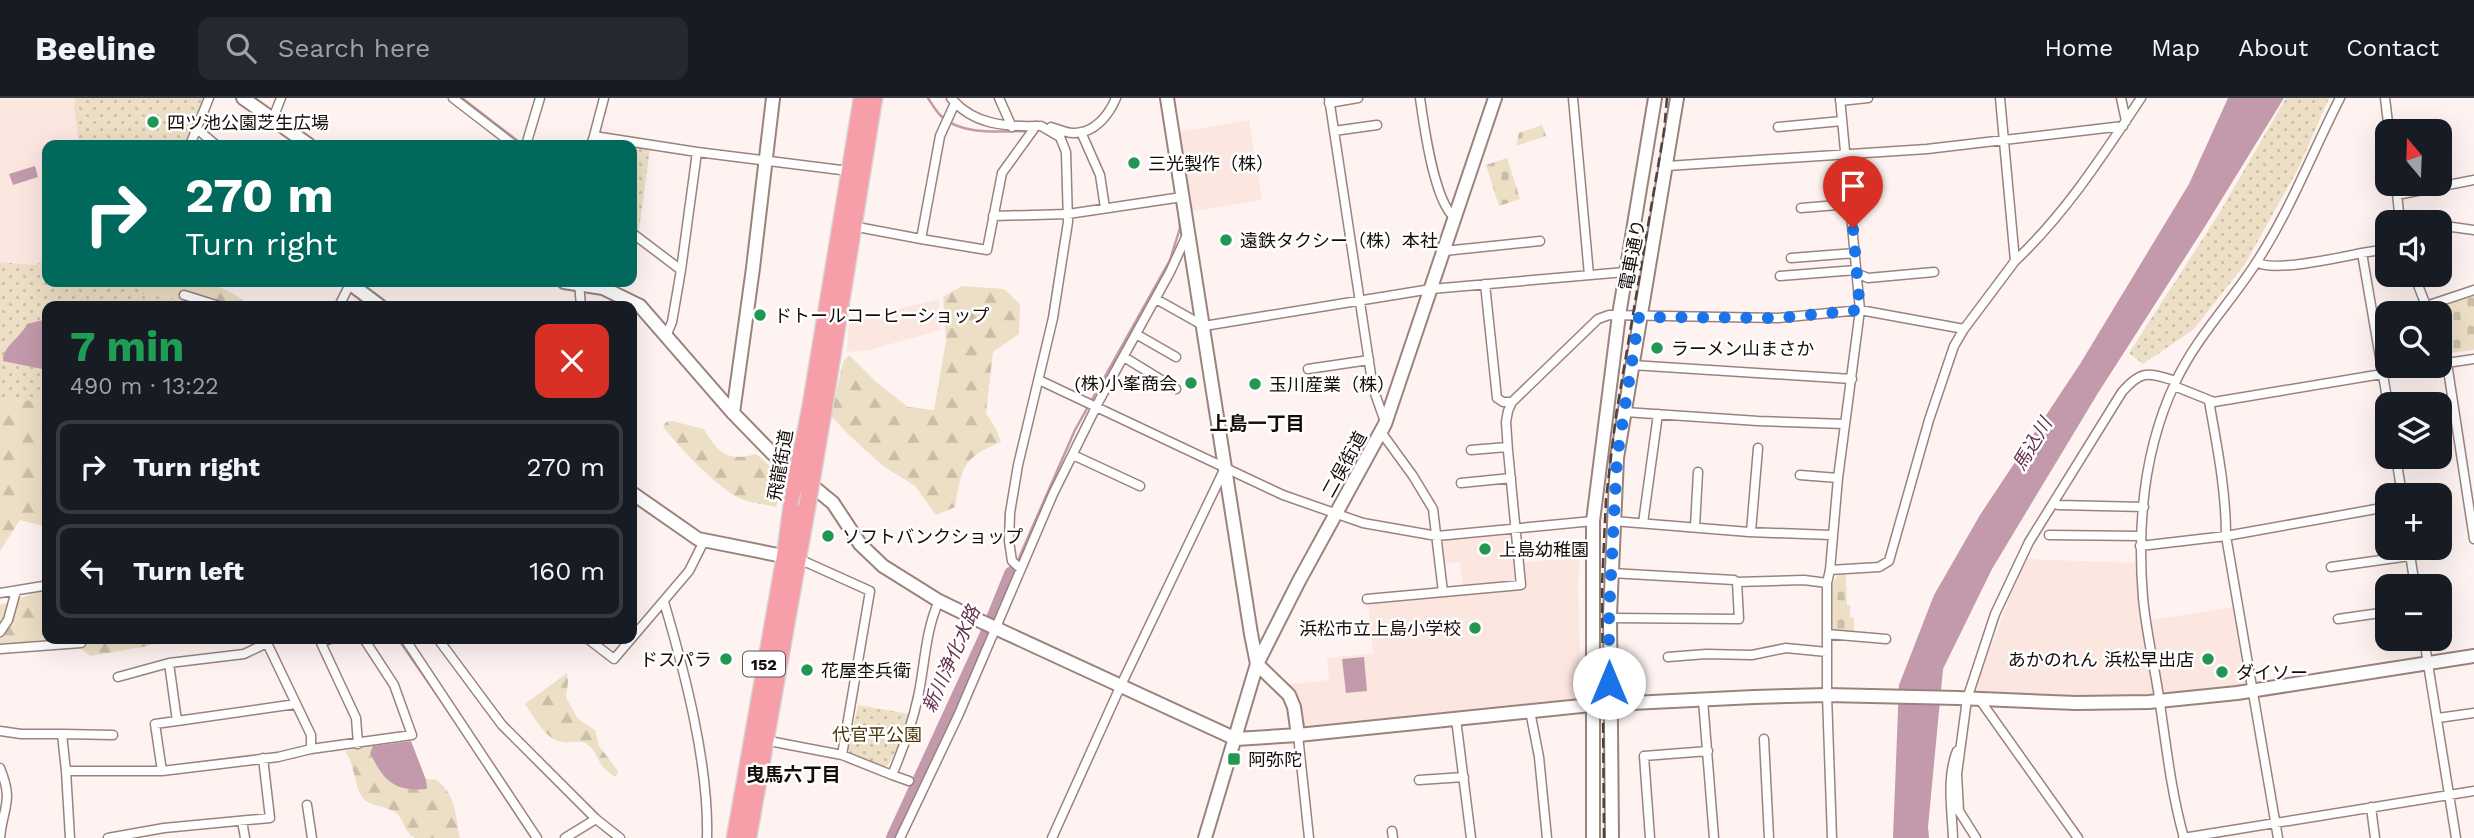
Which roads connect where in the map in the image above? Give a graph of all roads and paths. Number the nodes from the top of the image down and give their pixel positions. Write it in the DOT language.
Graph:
graph roads {
  1 [pos="209,98"];
  2 [pos="243,98"];
  3 [pos="281,98"];
  4 [pos="453,98"];
  5 [pos="540,98"];
  6 [pos="604,98"];
  7 [pos="773,98"];
  8 [pos="862,98"];
  9 [pos="874,98"];
  10 [pos="999,98"];
  11 [pos="1116,98"];
  12 [pos="1167,98"];
  13 [pos="1358,98"];
  14 [pos="1420,98"];
  15 [pos="1495,98"];
  16 [pos="1573,98"];
  17 [pos="1656,98"];
  18 [pos="1677,98"];
  19 [pos="1868,98"];
  20 [pos="2000,98"];
  21 [pos="2121,98"];
  22 [pos="2141,98"];
  23 [pos="2340,98"];
  24 [pos="2385,98"];
  25 [pos="1840,99"];
  26 [pos="953,100"];
  27 [pos="1329,100"];
  28 [pos="469,103"];
  29 [pos="273,118"];
  30 [pos="2388,119"];
  31 [pos="1842,121"];
  32 [pos="2124,123"];
  33 [pos="1377,125"];
  34 [pos="1039,126"];
  35 [pos="1012,127"];
  36 [pos="1778,127"];
  37 [pos="197,129"];
  38 [pos="1334,131"];
  39 [pos="1081,132"];
  40 [pos="192,140"];
  41 [pos="210,140"];
  42 [pos="293,140"];
  43 [pos="509,140"];
  44 [pos="527,140"];
  45 [pos="593,140"];
  46 [pos="2004,141"];
  47 [pos="637,146"];
  48 [pos="697,152"];
  49 [pos="1846,154"];
  50 [pos="766,159"];
  51 [pos="1667,166"];
  52 [pos="849,171"];
  53 [pos="2474,180"];
  54 [pos="2452,184"];
  55 [pos="1179,198"];
  56 [pos="1850,204"];
  57 [pos="1105,208"];
  58 [pos="1801,208"];
  59 [pos="1068,214"];
  60 [pos="993,216"];
  61 [pos="1455,218"];
  62 [pos="852,226"];
  63 [pos="2452,228"];
  64 [pos="2474,230"];
  65 [pos="1188,233"];
  66 [pos="637,237"];
  67 [pos="920,239"];
  68 [pos="1540,241"];
  69 [pos="1444,251"];
  70 [pos="2375,251"];
  71 [pos="1855,253"];
  72 [pos="2362,253"];
  73 [pos="1791,258"];
  74 [pos="2015,261"];
  75 [pos="2257,262"];
  76 [pos="681,270"];
  77 [pos="1856,271"];
  78 [pos="1625,272"];
  79 [pos="1934,272"];
  80 [pos="1589,275"];
  81 [pos="1780,276"];
  82 [pos="1485,284"];
  83 [pos="354,287"];
  84 [pos="598,287"];
  85 [pos="1431,289"];
  86 [pos="2474,290"];
  87 [pos="184,295"];
  88 [pos="1156,299"];
  89 [pos="1361,299"];
  90 [pos="203,301"];
  91 [pos="373,301"];
  92 [pos="630,301"];
  93 [pos="2449,301"];
  94 [pos="637,305"];
  95 [pos="1860,310"];
  96 [pos="1619,316"];
  97 [pos="1639,317"];
  98 [pos="1204,327"];
  99 [pos="2375,327"];
  100 [pos="1964,329"];
  101 [pos="667,334"];
  102 [pos="1136,334"];
  103 [pos="1124,357"];
  104 [pos="1176,357"];
  105 [pos="2474,359"];
  106 [pos="1369,360"];
  107 [pos="2452,362"];
  108 [pos="1632,365"];
  109 [pos="1308,369"];
  110 [pos="2375,374"];
  111 [pos="2447,378"];
  112 [pos="1852,379"];
  113 [pos="1039,380"];
  114 [pos="2175,383"];
  115 [pos="1176,389"];
  116 [pos="2209,401"];
  117 [pos="1512,402"];
  118 [pos="1092,407"];
  119 [pos="816,412"];
  120 [pos="1625,412"];
  121 [pos="733,413"];
  122 [pos="1658,414"];
  123 [pos="1845,425"];
  124 [pos="1383,428"];
  125 [pos="1507,447"];
  126 [pos="1758,448"];
  127 [pos="1471,450"];
  128 [pos="1073,455"];
  129 [pos="1225,467"];
  130 [pos="1699,472"];
  131 [pos="1800,475"];
  132 [pos="1511,478"];
  133 [pos="1838,478"];
  134 [pos="1461,483"];
  135 [pos="1140,486"];
  136 [pos="637,497"];
  137 [pos="2058,505"];
  138 [pos="2144,507"];
  139 [pos="2375,510"];
  140 [pos="1335,515"];
  141 [pos="1593,521"];
  142 [pos="1613,521"];
  143 [pos="1643,523"];
  144 [pos="1695,527"];
  145 [pos="1517,528"];
  146 [pos="1751,532"];
  147 [pos="1831,535"];
  148 [pos="2049,535"];
  149 [pos="1437,536"];
  150 [pos="2141,536"];
  151 [pos="2226,536"];
  152 [pos="2474,539"];
  153 [pos="704,541"];
  154 [pos="2140,546"];
  155 [pos="792,557"];
  156 [pos="2375,559"];
  157 [pos="1017,565"];
  158 [pos="2331,568"];
  159 [pos="1830,570"];
  160 [pos="1611,573"];
  161 [pos="1737,582"];
  162 [pos="1827,583"];
  163 [pos="42,586"];
  164 [pos="16,591"];
  165 [pos="1443,592"];
  166 [pos="0,593"];
  167 [pos="1367,599"];
  168 [pos="939,601"];
  169 [pos="664,602"];
  170 [pos="2375,614"];
  171 [pos="1610,618"];
  172 [pos="2339,619"];
  173 [pos="992,626"];
  174 [pos="0,632"];
  175 [pos="637,633"];
  176 [pos="1827,634"];
  177 [pos="1886,639"];
  178 [pos="68,644"];
  179 [pos="261,644"];
  180 [pos="267,644"];
  181 [pos="321,644"];
  182 [pos="367,644"];
  183 [pos="408,644"];
  184 [pos="442,644"];
  185 [pos="594,644"];
  186 [pos="627,644"];
  187 [pos="0,649"];
  188 [pos="2426,651"];
  189 [pos="1827,652"];
  190 [pos="2474,656"];
  191 [pos="1668,657"];
  192 [pos="169,663"];
  193 [pos="2428,663"];
  194 [pos="1257,664"];
  195 [pos="118,677"];
  196 [pos="1121,685"];
  197 [pos="2252,691"];
  198 [pos="1827,695"];
  199 [pos="1968,699"];
  200 [pos="1703,700"];
  201 [pos="2159,701"];
  202 [pos="296,704"];
  203 [pos="1609,704"];
  204 [pos="1591,705"];
  205 [pos="1530,711"];
  206 [pos="2474,713"];
  207 [pos="1456,719"];
  208 [pos="2438,719"];
  209 [pos="177,721"];
  210 [pos="0,731"];
  211 [pos="62,734"];
  212 [pos="113,735"];
  213 [pos="1298,735"];
  214 [pos="1236,739"];
  215 [pos="1764,739"];
  216 [pos="764,740"];
  217 [pos="1961,740"];
  218 [pos="358,744"];
  219 [pos="311,749"];
  220 [pos="1708,751"];
  221 [pos="842,755"];
  222 [pos="263,758"];
  223 [pos="0,768"];
  224 [pos="66,771"];
  225 [pos="162,771"];
  226 [pos="892,775"];
  227 [pos="1464,777"];
  228 [pos="1419,780"];
  229 [pos="909,781"];
  230 [pos="2474,791"];
  231 [pos="2449,795"];
  232 [pos="307,805"];
  233 [pos="2371,807"];
  234 [pos="596,819"];
  235 [pos="242,821"];
  236 [pos="2276,823"];
  237 [pos="164,828"];
  238 [pos="0,838"];
  239 [pos="70,838"];
  240 [pos="108,838"];
  241 [pos="165,838"];
  242 [pos="245,838"];
  243 [pos="312,838"];
  244 [pos="537,838"];
  245 [pos="565,838"];
  246 [pos="620,838"];
  247 [pos="707,838"];
  248 [pos="735,838"];
  249 [pos="748,838"];
  250 [pos="900,838"];
  251 [pos="1052,838"];
  252 [pos="1205,838"];
  253 [pos="1309,838"];
  254 [pos="1471,838"];
  255 [pos="1547,838"];
  256 [pos="1592,838"];
  257 [pos="1612,838"];
  258 [pos="1650,838"];
  259 [pos="1714,838"];
  260 [pos="1769,838"];
  261 [pos="1832,838"];
  262 [pos="1953,838"];
  263 [pos="1976,838"];
  264 [pos="2078,838"];
  265 [pos="2184,838"];
  266 [pos="2278,838"];
  267 [pos="2375,838"];
  268 [pos="2456,838"];
  1 -- 37 [label="street"];
  2 -- 29 [label="street"];
  3 -- 29 [label="street"];
  4 -- 28 [label="street"];
  5 -- 44 [label="street"];
  6 -- 45 [label="street"];
  7 -- 50 [label="street"];
  8 -- 52 [label="highway, 飛龍街道 / 152"];
  9 -- 62 [label="highway, 飛龍街道 / 152"];
  10 -- 35 [label="street"];
  11 -- 39 [label="street"];
  12 -- 55 [label="street"];
  13 -- 27 [label="street"];
  14 -- 61 [label="street"];
  15 -- 61 [label="street, 二俣街道"];
  16 -- 80 [label="street"];
  17 -- 78 [label="street, 電車通り"];
  18 -- 51 [label="street, 電車通り"];
  19 -- 25 [label="street"];
  20 -- 46 [label="street"];
  21 -- 32 [label="street"];
  22 -- 32 [label="street"];
  23 -- 75 [label="street"];
  24 -- 30 [label="street"];
  25 -- 31 [label="street"];
  26 -- 35 [label="street"];
  26 -- 67 [label="street"];
  27 -- 38 [label="street"];
  28 -- 43 [label="street"];
  29 -- 42 [label="street"];
  31 -- 36 [label="street"];
  31 -- 49 [label="street"];
  32 -- 46 [label="street"];
  32 -- 74 [label="street"];
  33 -- 38 [label="street"];
  34 -- 35 [label="street"];
  34 -- 39 [label="street"];
  34 -- 59 [label="street"];
  34 -- 60 [label="street"];
  37 -- 40 [label="street"];
  37 -- 41 [label="street"];
  38 -- 89 [label="street"];
  39 -- 57 [label="street"];
  46 -- 49 [label="street"];
  46 -- 74 [label="street"];
  47 -- 48 [label="street"];
  48 -- 50 [label="street"];
  48 -- 76 [label="street"];
  49 -- 51 [label="street"];
  49 -- 56 [label="street"];
  50 -- 52 [label="street"];
  50 -- 121 [label="street"];
  51 -- 97 [label="street, 電車通り"];
  52 -- 119 [label="highway, 飛龍街道 / 152"];
  53 -- 54 [label="street"];
  55 -- 57 [label="street"];
  55 -- 65 [label="street"];
  56 -- 58 [label="street"];
  56 -- 71 [label="street"];
  57 -- 59 [label="street"];
  59 -- 60 [label="street"];
  59 -- 113 [label="street"];
  60 -- 67 [label="street"];
  61 -- 69 [label="street, 二俣街道"];
  62 -- 67 [label="street"];
  62 -- 119 [label="highway, 飛龍街道 / 152"];
  63 -- 64 [label="street"];
  65 -- 88 [label="street"];
  65 -- 98 [label="street"];
  66 -- 76 [label="street"];
  68 -- 69 [label="street"];
  69 -- 85 [label="street, 二俣街道"];
  70 -- 72 [label="street"];
  71 -- 73 [label="street"];
  71 -- 77 [label="street"];
  72 -- 75 [label="street"];
  72 -- 99 [label="street"];
  74 -- 100 [label="street"];
  75 -- 114 [label="street"];
  76 -- 101 [label="street"];
  77 -- 79 [label="street"];
  77 -- 81 [label="street"];
  77 -- 95 [label="street"];
  78 -- 80 [label="street"];
  78 -- 96 [label="street, 電車通り"];
  80 -- 82 [label="street"];
  82 -- 85 [label="street"];
  82 -- 117 [label="street"];
  83 -- 91 [label="street"];
  84 -- 92 [label="street"];
  85 -- 89 [label="street"];
  85 -- 124 [label="street, 二俣街道"];
  86 -- 93 [label="street"];
  87 -- 90 [label="street"];
  88 -- 98 [label="street"];
  88 -- 102 [label="street"];
  89 -- 98 [label="street"];
  89 -- 106 [label="street"];
  94 -- 101 [label="street"];
  95 -- 97 [label="street"];
  95 -- 100 [label="street"];
  95 -- 112 [label="street"];
  96 -- 97 [label="street"];
  96 -- 117 [label="street"];
  96 -- 141 [label="street, 電車通り"];
  97 -- 108 [label="street, 電車通り"];
  98 -- 129 [label="street"];
  100 -- 159 [label="street"];
  101 -- 121 [label="street"];
  102 -- 103 [label="street"];
  102 -- 104 [label="street"];
  103 -- 115 [label="street"];
  103 -- 118 [label="street"];
  105 -- 107 [label="street"];
  106 -- 109 [label="street"];
  106 -- 124 [label="street"];
  108 -- 112 [label="street"];
  108 -- 120 [label="street, 電車通り"];
  110 -- 116 [label="street"];
  111 -- 152 [label="street"];
  112 -- 123 [label="street"];
  113 -- 118 [label="street"];
  113 -- 157 [label="street"];
  114 -- 116 [label="street"];
  114 -- 138 [label="street"];
  114 -- 199 [label="street"];
  116 -- 151 [label="street"];
  117 -- 125 [label="street"];
  118 -- 128 [label="street"];
  118 -- 129 [label="street"];
  119 -- 155 [label="highway, 飛龍街道 / 152, bridge"];
  119 -- 155 [label="highway, 飛龍街道 / 152, bridge"];
  120 -- 122 [label="street"];
  120 -- 142 [label="street, 電車通り"];
  121 -- 168 [label="street"];
  122 -- 123 [label="street"];
  122 -- 143 [label="street"];
  123 -- 133 [label="street"];
  124 -- 140 [label="street, 二俣街道"];
  124 -- 149 [label="street"];
  125 -- 127 [label="street"];
  125 -- 132 [label="street"];
  126 -- 146 [label="street"];
  128 -- 135 [label="street"];
  128 -- 157 [label="street"];
  129 -- 140 [label="street"];
  129 -- 194 [label="street"];
  129 -- 196 [label="street"];
  130 -- 144 [label="street"];
  131 -- 133 [label="street"];
  132 -- 134 [label="street"];
  132 -- 145 [label="street"];
  133 -- 147 [label="street"];
  136 -- 153 [label="street"];
  137 -- 138 [label="street"];
  138 -- 150 [label="street"];
  139 -- 151 [label="street"];
  140 -- 149 [label="street"];
  140 -- 194 [label="street, 二俣街道"];
  141 -- 145 [label="street"];
  141 -- 204 [label="street, 電車通り"];
  142 -- 143 [label="street"];
  142 -- 160 [label="street, 電車通り"];
  143 -- 144 [label="street"];
  144 -- 146 [label="street"];
  145 -- 149 [label="street"];
  145 -- 165 [label="street"];
  146 -- 147 [label="street"];
  147 -- 159 [label="street"];
  148 -- 150 [label="street"];
  149 -- 165 [label="street"];
  150 -- 154 [label="street"];
  151 -- 154 [label="street"];
  151 -- 197 [label="street"];
  153 -- 155 [label="street"];
  153 -- 169 [label="street"];
  154 -- 201 [label="street"];
  155 -- 216 [label="highway, 飛龍街道 / 152"];
  155 -- 221 [label="street"];
  155 -- 248 [label="highway, 飛龍街道 / 152"];
  156 -- 158 [label="street"];
  157 -- 173 [label="street"];
  159 -- 162 [label="street"];
  160 -- 161 [label="street"];
  160 -- 171 [label="street, 電車通り"];
  161 -- 162 [label="street"];
  161 -- 171 [label="street"];
  162 -- 176 [label="street"];
  163 -- 164 [label="street"];
  164 -- 166 [label="street"];
  164 -- 174 [label="street"];
  165 -- 167 [label="street"];
  168 -- 173 [label="street"];
  168 -- 226 [label="street"];
  169 -- 175 [label="street"];
  169 -- 247 [label="street"];
  170 -- 172 [label="street"];
  171 -- 203 [label="street, 電車通り"];
  173 -- 196 [label="street"];
  173 -- 250 [label="street"];
  176 -- 177 [label="street"];
  176 -- 189 [label="street"];
  178 -- 187 [label="street"];
  179 -- 192 [label="street"];
  180 -- 202 [label="street"];
  181 -- 218 [label="street"];
  182 -- 218 [label="street"];
  183 -- 244 [label="street"];
  184 -- 234 [label="street"];
  185 -- 186 [label="street"];
  188 -- 193 [label="street"];
  189 -- 191 [label="street"];
  189 -- 198 [label="street"];
  190 -- 193 [label="street"];
  192 -- 195 [label="street"];
  192 -- 209 [label="street"];
  193 -- 197 [label="street"];
  193 -- 208 [label="street"];
  194 -- 213 [label="street"];
  194 -- 214 [label="street, 二俣街道"];
  196 -- 214 [label="street"];
  196 -- 251 [label="street"];
  197 -- 201 [label="street"];
  197 -- 236 [label="street"];
  198 -- 199 [label="street"];
  198 -- 200 [label="street"];
  198 -- 261 [label="street"];
  199 -- 201 [label="street"];
  199 -- 217 [label="street"];
  199 -- 264 [label="street"];
  200 -- 203 [label="street"];
  200 -- 220 [label="street"];
  201 -- 265 [label="street"];
  202 -- 209 [label="street"];
  202 -- 219 [label="street"];
  203 -- 204 [label="street"];
  203 -- 257 [label="street, 電車通り"];
  204 -- 205 [label="street"];
  204 -- 256 [label="street, 電車通り"];
  205 -- 207 [label="street"];
  205 -- 255 [label="street"];
  206 -- 208 [label="street"];
  207 -- 213 [label="street"];
  207 -- 227 [label="street"];
  208 -- 231 [label="street"];
  209 -- 225 [label="street"];
  210 -- 211 [label="street"];
  211 -- 212 [label="street"];
  211 -- 224 [label="street"];
  213 -- 214 [label="street"];
  213 -- 253 [label="street"];
  214 -- 252 [label="street, 二俣街道"];
  215 -- 260 [label="street"];
  216 -- 221 [label="street"];
  216 -- 249 [label="highway, 飛龍街道 / 152"];
  217 -- 262 [label="street"];
  217 -- 263 [label="street"];
  218 -- 219 [label="street"];
  219 -- 222 [label="street"];
  220 -- 258 [label="street"];
  220 -- 259 [label="street"];
  221 -- 226 [label="street"];
  222 -- 225 [label="street"];
  222 -- 235 [label="street"];
  223 -- 238 [label="street"];
  224 -- 225 [label="street"];
  224 -- 239 [label="street"];
  226 -- 229 [label="street"];
  227 -- 228 [label="street"];
  227 -- 254 [label="street"];
  230 -- 231 [label="street"];
  231 -- 233 [label="street"];
  231 -- 268 [label="street"];
  232 -- 243 [label="street"];
  233 -- 236 [label="street"];
  233 -- 267 [label="street"];
  234 -- 245 [label="street"];
  234 -- 246 [label="street"];
  235 -- 237 [label="street"];
  235 -- 242 [label="street"];
  236 -- 265 [label="street"];
  236 -- 266 [label="street"];
  237 -- 240 [label="street"];
  237 -- 241 [label="street"];
}
